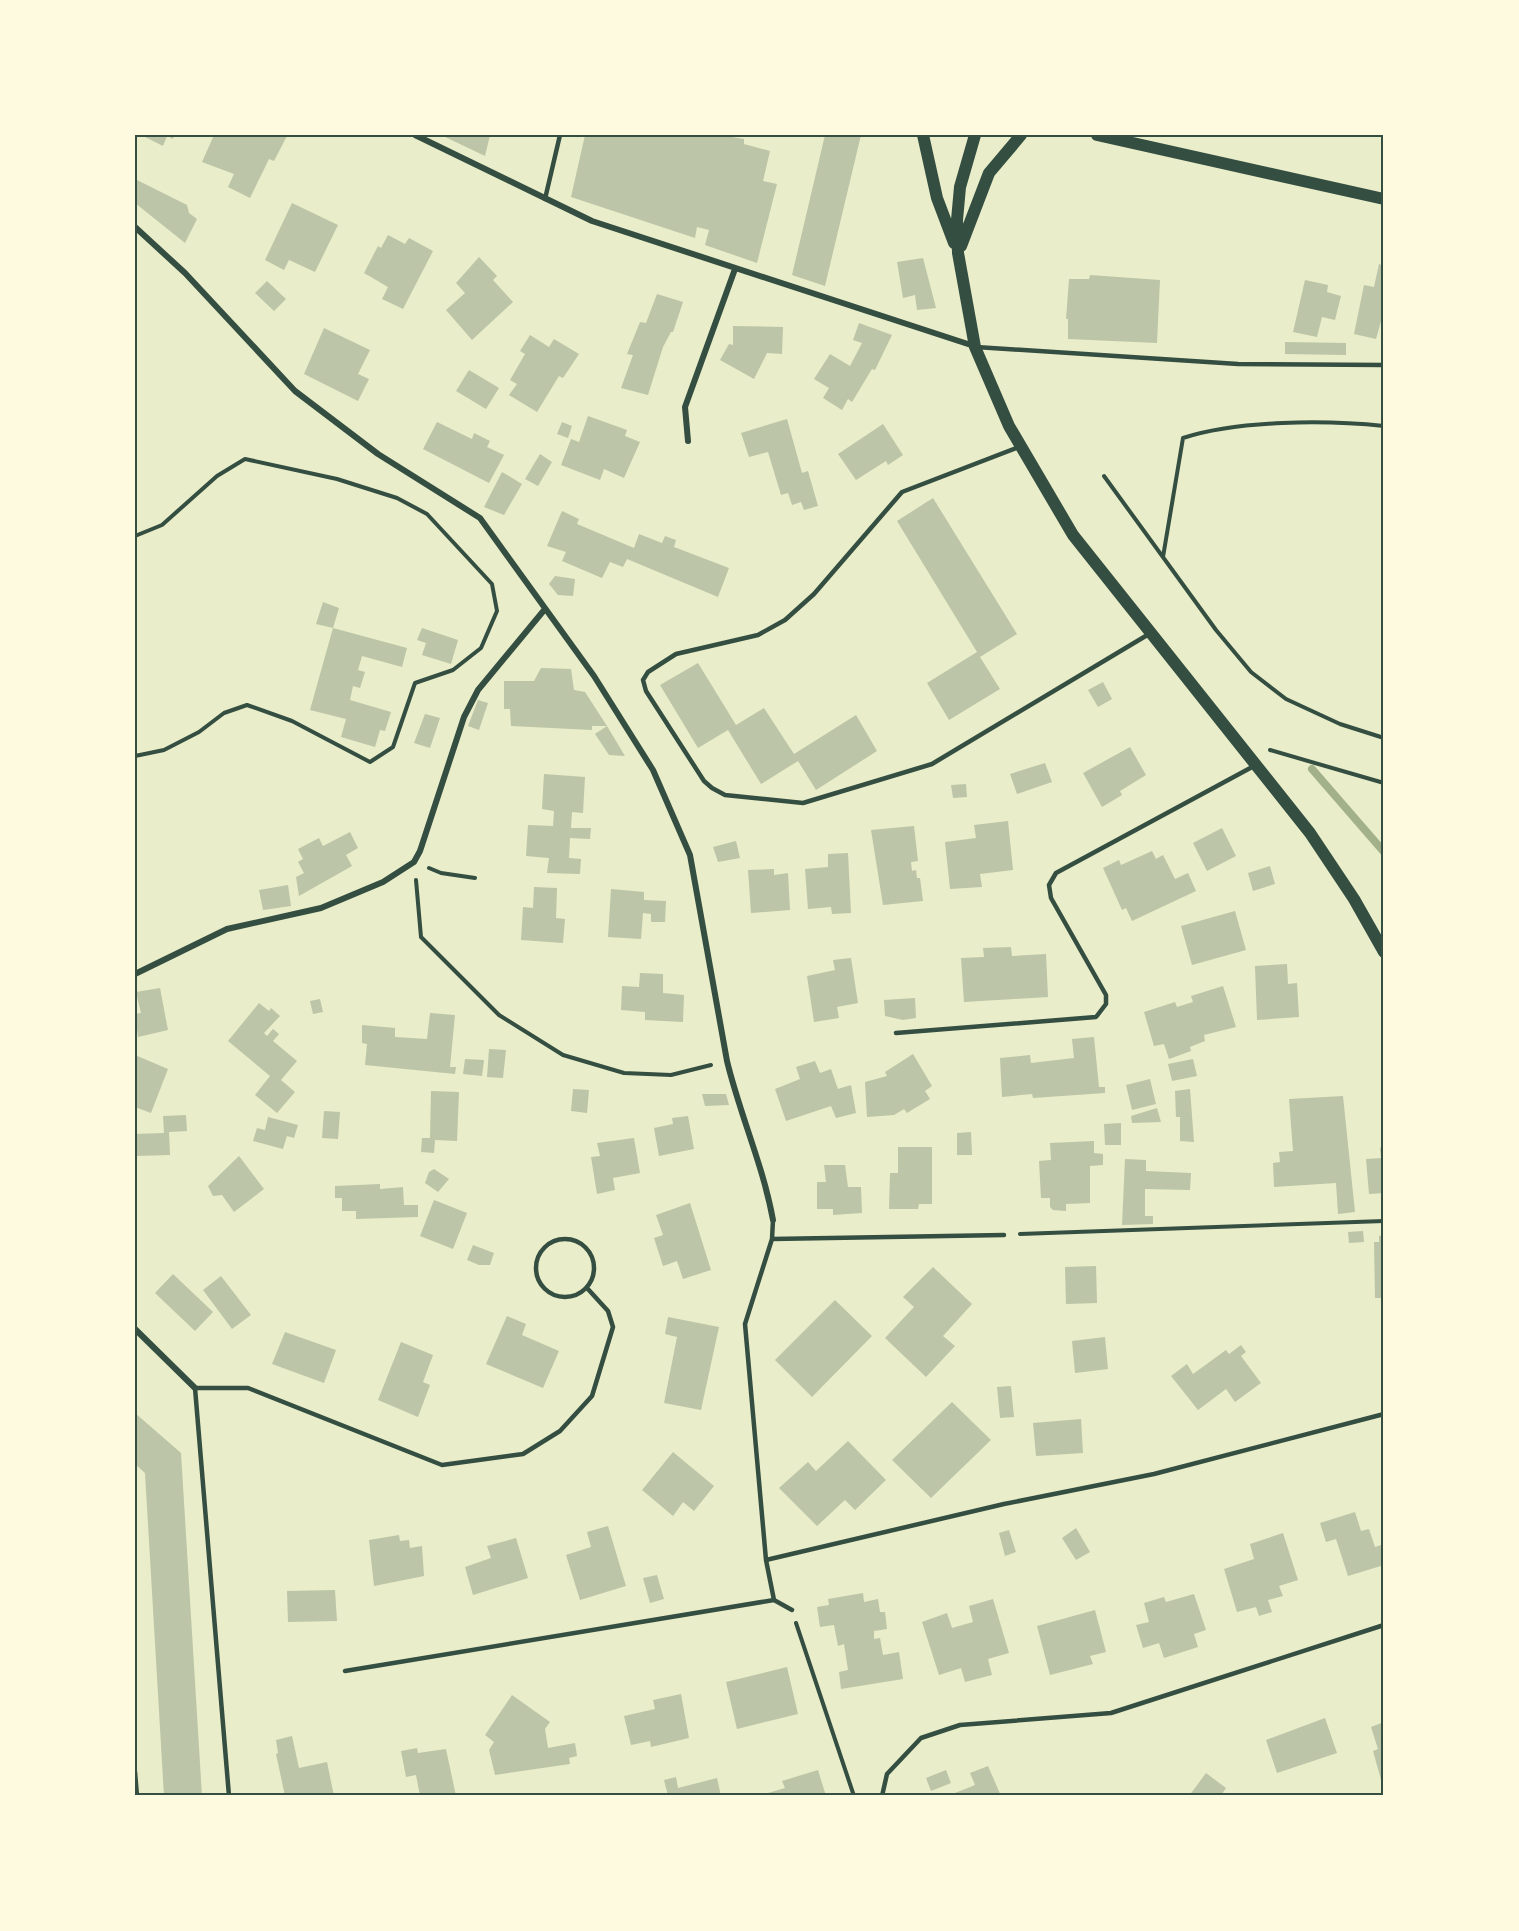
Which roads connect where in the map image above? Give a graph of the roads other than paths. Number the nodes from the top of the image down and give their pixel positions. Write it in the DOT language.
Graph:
graph roads {
  1 [pos="415,135"];
  2 [pos="560,135"];
  3 [pos="975,135"];
  4 [pos="1021,135"];
  5 [pos="1097,135"];
  6 [pos="922,136"];
  7 [pos="545,199"];
  8 [pos="1384,199"];
  9 [pos="135,227"];
  10 [pos="958,253"];
  11 [pos="735,269"];
  12 [pos="975,346"];
  13 [pos="1384,365"];
  14 [pos="688,441"];
  15 [pos="1019,447"];
  16 [pos="545,609"];
  17 [pos="1149,633"];
  18 [pos="1257,765"];
  19 [pos="1384,952"];
  20 [pos="135,974"];
  21 [pos="896,1033"];
  22 [pos="773,1220"];
  23 [pos="1004,1235"];
  24 [pos="772,1239"];
  25 [pos="586,1288"];
  26 [pos="135,1329"];
  27 [pos="195,1388"];
  28 [pos="1384,1414"];
  29 [pos="766,1560"];
  30 [pos="774,1600"];
  31 [pos="792,1610"];
  32 [pos="1384,1625"];
  33 [pos="345,1671"];
  34 [pos="135,1772"];
  35 [pos="137,1796"];
  36 [pos="229,1796"];
  37 [pos="882,1796"];
  1 -- 7 [label="street"];
  2 -- 7 [label="lane"];
  3 -- 10 [label="main road"];
  4 -- 10 [label="main road"];
  5 -- 8 [label="main road"];
  6 -- 10 [label="main road"];
  7 -- 11 [label="street"];
  9 -- 16 [label="street"];
  10 -- 12 [label="main road"];
  11 -- 12 [label="street"];
  11 -- 14 [label="street"];
  12 -- 13 [label="lane"];
  12 -- 15 [label="main road"];
  15 -- 17 [label="main road"];
  15 -- 17 [label="lane"];
  16 -- 20 [label="street"];
  16 -- 22 [label="street"];
  17 -- 18 [label="main road"];
  18 -- 19 [label="main road"];
  18 -- 21 [label="lane"];
  22 -- 24 [label="lane"];
  23 -- 24 [label="lane"];
  24 -- 29 [label="lane"];
  25 -- 25 [label="lane"];
  25 -- 27 [label="lane"];
  26 -- 27 [label="street"];
  27 -- 36 [label="lane"];
  28 -- 29 [label="lane"];
  29 -- 30 [label="lane"];
  30 -- 31 [label="lane"];
  30 -- 33 [label="lane"];
  32 -- 37 [label="lane"];
  34 -- 35 [label="lane"];
}
